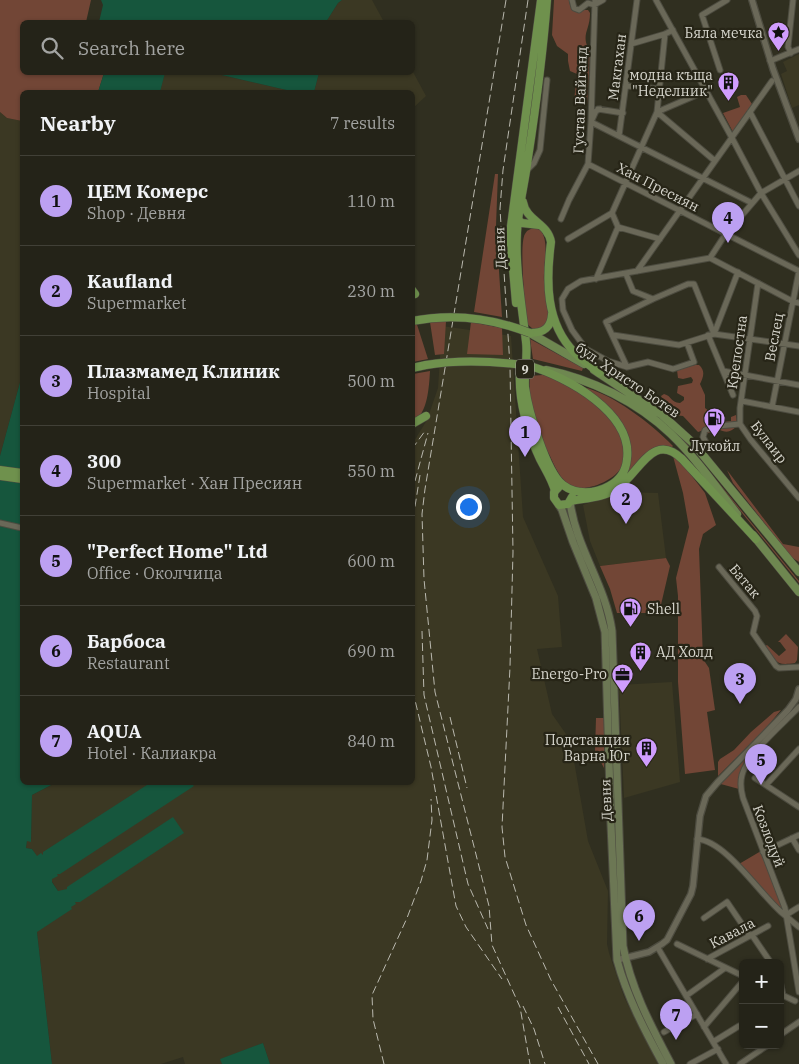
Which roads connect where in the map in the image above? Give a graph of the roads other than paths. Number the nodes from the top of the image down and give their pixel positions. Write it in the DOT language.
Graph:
graph roads {
  1 [pos="540,0"];
  2 [pos="547,0"];
  3 [pos="572,0"];
  4 [pos="603,0"];
  5 [pos="637,0"];
  6 [pos="656,0"];
  7 [pos="727,0"];
  8 [pos="752,0"];
  9 [pos="792,0"];
  10 [pos="595,2"];
  11 [pos="673,30"];
  12 [pos="665,34"];
  13 [pos="631,44"];
  14 [pos="799,49"];
  15 [pos="791,53"];
  16 [pos="770,61"];
  17 [pos="720,70"];
  18 [pos="547,80"];
  19 [pos="772,81"];
  20 [pos="627,86"];
  21 [pos="660,89"];
  22 [pos="706,92"];
  23 [pos="592,109"];
  24 [pos="600,109"];
  25 [pos="658,112"];
  26 [pos="750,112"];
  27 [pos="623,113"];
  28 [pos="591,122"];
  29 [pos="619,136"];
  30 [pos="732,138"];
  31 [pos="799,139"];
  32 [pos="640,147"];
  33 [pos="715,161"];
  34 [pos="588,164"];
  35 [pos="526,170"];
  36 [pos="799,171"];
  37 [pos="702,178"];
  38 [pos="784,179"];
  39 [pos="626,182"];
  40 [pos="761,193"];
  41 [pos="522,197"];
  42 [pos="752,203"];
  43 [pos="799,206"];
  44 [pos="680,211"];
  45 [pos="612,213"];
  46 [pos="561,219"];
  47 [pos="516,221"];
  48 [pos="536,223"];
  49 [pos="618,227"];
  50 [pos="725,235"];
  51 [pos="568,239"];
  52 [pos="660,239"];
  53 [pos="517,244"];
  54 [pos="799,255"];
  55 [pos="710,258"];
  56 [pos="637,271"];
  57 [pos="799,271"];
  58 [pos="738,272"];
  59 [pos="626,274"];
  60 [pos="596,278"];
  61 [pos="758,283"];
  62 [pos="653,300"];
  63 [pos="792,301"];
  64 [pos="799,303"];
  65 [pos="552,312"];
  66 [pos="415,320"];
  67 [pos="530,333"];
  68 [pos="614,335"];
  69 [pos="711,335"];
  70 [pos="751,340"];
  71 [pos="687,343"];
  72 [pos="784,344"];
  73 [pos="799,346"];
  74 [pos="415,367"];
  75 [pos="532,367"];
  76 [pos="627,367"];
  77 [pos="723,371"];
  78 [pos="599,373"];
  79 [pos="746,375"];
  80 [pos="777,381"];
  81 [pos="799,385"];
  82 [pos="733,395"];
  83 [pos="742,401"];
  84 [pos="772,407"];
  85 [pos="799,412"];
  86 [pos="426,416"];
  87 [pos="415,422"];
  88 [pos="740,424"];
  89 [pos="709,448"];
  90 [pos="0,470"];
  91 [pos="20,473"];
  92 [pos="0,476"];
  93 [pos="20,479"];
  94 [pos="568,488"];
  95 [pos="555,490"];
  96 [pos="799,498"];
  97 [pos="570,502"];
  98 [pos="559,505"];
  99 [pos="0,523"];
  100 [pos="20,528"];
  101 [pos="756,539"];
  102 [pos="789,560"];
  103 [pos="799,565"];
  104 [pos="719,568"];
  105 [pos="799,572"];
  106 [pos="799,592"];
  107 [pos="799,668"];
  108 [pos="799,689"];
  109 [pos="798,703"];
  110 [pos="799,750"];
  111 [pos="755,778"];
  112 [pos="766,786"];
  113 [pos="797,804"];
  114 [pos="799,835"];
  115 [pos="792,838"];
  116 [pos="697,839"];
  117 [pos="799,850"];
  118 [pos="763,852"];
  119 [pos="799,906"];
  120 [pos="786,915"];
  121 [pos="704,918"];
  122 [pos="768,926"];
  123 [pos="799,927"];
  124 [pos="751,936"];
  125 [pos="676,944"];
  126 [pos="658,948"];
  127 [pos="625,958"];
  128 [pos="707,959"];
  129 [pos="768,959"];
  130 [pos="617,960"];
  131 [pos="725,968"];
  132 [pos="739,974"];
  133 [pos="739,986"];
  134 [pos="799,992"];
  135 [pos="784,995"];
  136 [pos="686,996"];
  137 [pos="795,1001"];
  138 [pos="697,1014"];
  139 [pos="799,1022"];
  140 [pos="739,1026"];
  141 [pos="704,1027"];
  142 [pos="664,1032"];
  143 [pos="784,1032"];
  144 [pos="713,1042"];
  145 [pos="718,1049"];
  146 [pos="762,1049"];
  147 [pos="663,1064"];
  148 [pos="671,1064"];
  149 [pos="690,1064"];
  150 [pos="726,1064"];
  151 [pos="740,1064"];
  1 -- 47 [label="highway, Девня / 9"];
  2 -- 35 [label="highway, Девня / 9"];
  3 -- 10 [label="street"];
  4 -- 10 [label="street"];
  5 -- 13 [label="street, Макгахан"];
  6 -- 11 [label="street"];
  7 -- 17 [label="street"];
  8 -- 16 [label="street"];
  9 -- 15 [label="street"];
  10 -- 23 [label="street, Густав Вайганд"];
  11 -- 12 [label="street"];
  11 -- 22 [label="street"];
  12 -- 13 [label="street"];
  12 -- 21 [label="street"];
  13 -- 20 [label="street, Макгахан"];
  14 -- 15 [label="street"];
  15 -- 16 [label="street"];
  16 -- 31 [label="street"];
  18 -- 35 [label="street"];
  19 -- 26 [label="street"];
  20 -- 21 [label="street"];
  20 -- 27 [label="street, Макгахан"];
  21 -- 25 [label="street"];
  22 -- 25 [label="street"];
  22 -- 30 [label="street"];
  23 -- 24 [label="street"];
  23 -- 28 [label="street, Густав Вайганд"];
  24 -- 27 [label="street"];
  24 -- 28 [label="street"];
  25 -- 32 [label="street"];
  25 -- 33 [label="street"];
  26 -- 30 [label="street"];
  26 -- 38 [label="street"];
  27 -- 29 [label="street, Макгахан"];
  28 -- 29 [label="street"];
  28 -- 34 [label="street, Густав Вайганд"];
  29 -- 32 [label="street"];
  30 -- 33 [label="street"];
  30 -- 40 [label="street"];
  32 -- 37 [label="street"];
  32 -- 39 [label="street"];
  33 -- 37 [label="street"];
  34 -- 39 [label="street, Хан Пресиян"];
  34 -- 46 [label="street, Густав Вайганд"];
  35 -- 41 [label="highway, Девня / 9"];
  36 -- 38 [label="street"];
  37 -- 42 [label="street"];
  37 -- 44 [label="street"];
  38 -- 40 [label="street"];
  38 -- 43 [label="street"];
  39 -- 44 [label="street, Хан Пресиян"];
  39 -- 45 [label="street"];
  40 -- 42 [label="street"];
  40 -- 54 [label="street"];
  41 -- 47 [label="highway, Девня / 9"];
  41 -- 48 [label="highway"];
  42 -- 50 [label="street"];
  44 -- 50 [label="street, Хан Пресиян"];
  44 -- 52 [label="street"];
  45 -- 49 [label="street"];
  45 -- 51 [label="street"];
  47 -- 48 [label="highway"];
  47 -- 53 [label="highway, Девня / 9"];
  47 -- 95 [label="highway, Девня"];
  48 -- 53 [label="highway"];
  48 -- 65 [label="highway"];
  49 -- 52 [label="street"];
  49 -- 60 [label="street"];
  50 -- 55 [label="street"];
  50 -- 57 [label="street, Хан Пресиян"];
  52 -- 56 [label="street"];
  53 -- 94 [label="highway, Девня / 9"];
  55 -- 56 [label="street"];
  55 -- 58 [label="street"];
  56 -- 59 [label="street"];
  57 -- 63 [label="street, Веслец"];
  58 -- 61 [label="street"];
  58 -- 69 [label="street"];
  59 -- 60 [label="street"];
  59 -- 62 [label="street"];
  60 -- 76 [label="street"];
  61 -- 63 [label="street"];
  61 -- 70 [label="street, Крепостна"];
  62 -- 68 [label="street"];
  62 -- 69 [label="street"];
  63 -- 64 [label="street"];
  63 -- 72 [label="street, Веслец"];
  65 -- 67 [label="highway"];
  65 -- 78 [label="highway"];
  66 -- 67 [label="highway, бул. Христо Ботев, bridge"];
  67 -- 78 [label="main road, бул. Христо Ботев"];
  68 -- 71 [label="street"];
  68 -- 76 [label="street"];
  69 -- 70 [label="street"];
  69 -- 71 [label="street"];
  69 -- 77 [label="street"];
  70 -- 72 [label="street"];
  70 -- 79 [label="street, Крепостна"];
  71 -- 76 [label="street"];
  72 -- 73 [label="street"];
  72 -- 80 [label="street, Веслец"];
  74 -- 75 [label="highway, бул. Христо Ботев / 9, bridge"];
  75 -- 94 [label="highway, 9"];
  75 -- 101 [label="main road, бул. Христо Ботев"];
  77 -- 79 [label="street"];
  77 -- 82 [label="street"];
  78 -- 102 [label="main road, бул. Христо Ботев"];
  79 -- 80 [label="street"];
  79 -- 83 [label="street, Крепостна"];
  80 -- 81 [label="street"];
  80 -- 84 [label="street, Веслец"];
  83 -- 84 [label="street"];
  83 -- 88 [label="street, Крепостна"];
  84 -- 85 [label="street"];
  86 -- 87 [label="highway"];
  88 -- 89 [label="street"];
  88 -- 96 [label="street, Булаир"];
  90 -- 91 [label="highway"];
  92 -- 93 [label="highway"];
  94 -- 95 [label="highway"];
  94 -- 97 [label="highway"];
  95 -- 98 [label="highway"];
  97 -- 98 [label="highway"];
  97 -- 101 [label="highway"];
  97 -- 127 [label="main road, Девня"];
  98 -- 130 [label="main road, Девня"];
  99 -- 100 [label="street"];
  101 -- 106 [label="main road, бул. Христо Ботев"];
  102 -- 103 [label="main road"];
  102 -- 105 [label="main road, бул. Христо Ботев"];
  104 -- 107 [label="street, Батак"];
  108 -- 109 [label="street"];
  109 -- 116 [label="street"];
  109 -- 118 [label="street, Козлодуй"];
  110 -- 112 [label="street"];
  111 -- 112 [label="street"];
  112 -- 113 [label="street"];
  114 -- 115 [label="street"];
  115 -- 117 [label="street"];
  115 -- 118 [label="street"];
  116 -- 120 [label="street"];
  116 -- 126 [label="street"];
  118 -- 120 [label="street, Козлодуй"];
  119 -- 120 [label="street"];
  120 -- 123 [label="street"];
  120 -- 134 [label="street, Козлодуй"];
  121 -- 124 [label="street"];
  122 -- 124 [label="street, Кавала"];
  124 -- 128 [label="street, Кавала"];
  124 -- 129 [label="street"];
  125 -- 128 [label="street"];
  126 -- 127 [label="street"];
  126 -- 136 [label="street"];
  127 -- 130 [label="street"];
  127 -- 148 [label="main road, Девня"];
  128 -- 131 [label="street"];
  130 -- 147 [label="main road, Девня"];
  131 -- 132 [label="street"];
  131 -- 136 [label="street, Кавала"];
  133 -- 141 [label="street"];
  135 -- 137 [label="street"];
  136 -- 138 [label="street"];
  138 -- 141 [label="street"];
  138 -- 142 [label="street"];
  139 -- 143 [label="street"];
  140 -- 144 [label="street"];
  141 -- 144 [label="street"];
  144 -- 145 [label="street"];
  145 -- 149 [label="street"];
  145 -- 150 [label="street"];
  146 -- 151 [label="street"];
}
